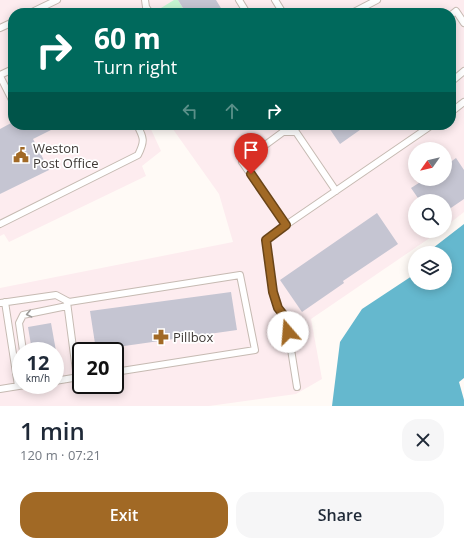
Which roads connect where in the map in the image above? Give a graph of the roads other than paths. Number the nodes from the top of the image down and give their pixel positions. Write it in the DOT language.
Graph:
graph roads {
  1 [pos="56,0"];
  2 [pos="378,0"];
  3 [pos="40,8"];
  4 [pos="362,8"];
  5 [pos="456,11"];
  6 [pos="464,23"];
  7 [pos="464,71"];
  8 [pos="0,76"];
  9 [pos="456,78"];
  10 [pos="8,92"];
  11 [pos="464,102"];
  12 [pos="456,108"];
  13 [pos="140,130"];
  14 [pos="425,130"];
  15 [pos="336,191"];
  16 [pos="0,224"];
  17 [pos="286,225"];
  18 [pos="2,303"];
  19 [pos="67,303"];
  20 [pos="21,342"];
  21 [pos="73,342"];
  22 [pos="12,355"];
  23 [pos="124,371"];
  24 [pos="12,387"];
  25 [pos="297,387"];
  26 [pos="0,389"];
  1 -- 3 [label="lane"];
  2 -- 4 [label="lane"];
  5 -- 6 [label="lane"];
  7 -- 9 [label="lane"];
  8 -- 10 [label="lane"];
  11 -- 12 [label="lane"];
  13 -- 16 [label="lane"];
  14 -- 15 [label="lane"];
  15 -- 17 [label="lane"];
  15 -- 17 [label="lane"];
  17 -- 25 [label="lane"];
  18 -- 19 [label="lane"];
  18 -- 22 [label="lane"];
  19 -- 20 [label="lane, one-way"];
  19 -- 21 [label="lane"];
  19 -- 23 [label="lane"];
  24 -- 26 [label="lane"];
}
